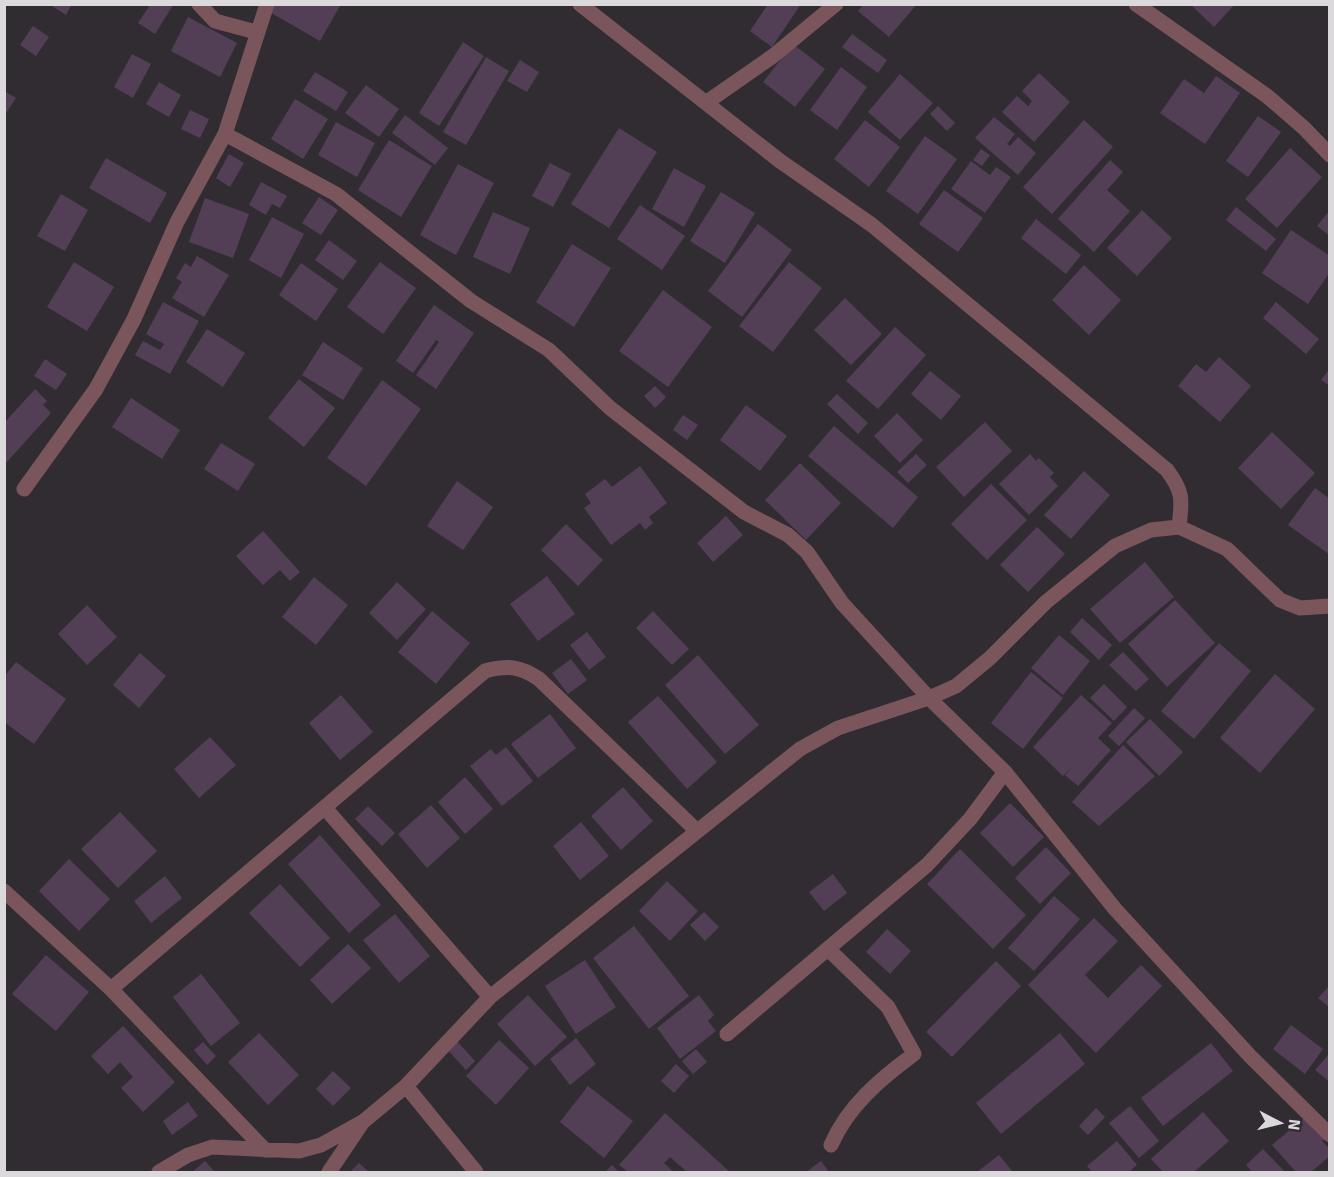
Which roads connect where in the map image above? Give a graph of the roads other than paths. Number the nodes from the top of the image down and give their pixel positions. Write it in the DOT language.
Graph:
graph roads {
  1 [pos="199,4"];
  2 [pos="267,4"];
  3 [pos="580,4"];
  4 [pos="836,4"];
  5 [pos="1136,4"];
  6 [pos="256,32"];
  7 [pos="707,102"];
  8 [pos="225,135"];
  9 [pos="1329,155"];
  10 [pos="24,489"];
  11 [pos="1179,527"];
  12 [pos="1329,606"];
  13 [pos="929,698"];
  14 [pos="1005,772"];
  15 [pos="325,808"];
  16 [pos="696,830"];
  17 [pos="4,891"];
  18 [pos="828,949"];
  19 [pos="111,990"];
  20 [pos="490,998"];
  21 [pos="728,1034"];
  22 [pos="406,1086"];
  23 [pos="364,1121"];
  24 [pos="1329,1135"];
  25 [pos="831,1145"];
  26 [pos="265,1150"];
  27 [pos="159,1173"];
  28 [pos="329,1173"];
  29 [pos="476,1173"];
  1 -- 6 [label="street"];
  2 -- 6 [label="street"];
  3 -- 7 [label="street"];
  4 -- 7 [label="street"];
  5 -- 9 [label="street"];
  6 -- 8 [label="street"];
  7 -- 11 [label="street"];
  8 -- 10 [label="street"];
  8 -- 13 [label="street"];
  11 -- 12 [label="street"];
  11 -- 13 [label="street"];
  13 -- 14 [label="street"];
  13 -- 16 [label="street"];
  14 -- 18 [label="street"];
  14 -- 24 [label="street"];
  15 -- 16 [label="street"];
  15 -- 19 [label="street"];
  15 -- 20 [label="street"];
  16 -- 20 [label="street"];
  17 -- 19 [label="street"];
  18 -- 21 [label="street"];
  18 -- 25 [label="street"];
  19 -- 26 [label="street"];
  20 -- 22 [label="street"];
  22 -- 23 [label="street"];
  22 -- 29 [label="street"];
  23 -- 26 [label="street"];
  23 -- 28 [label="street"];
  26 -- 27 [label="street"];
}
